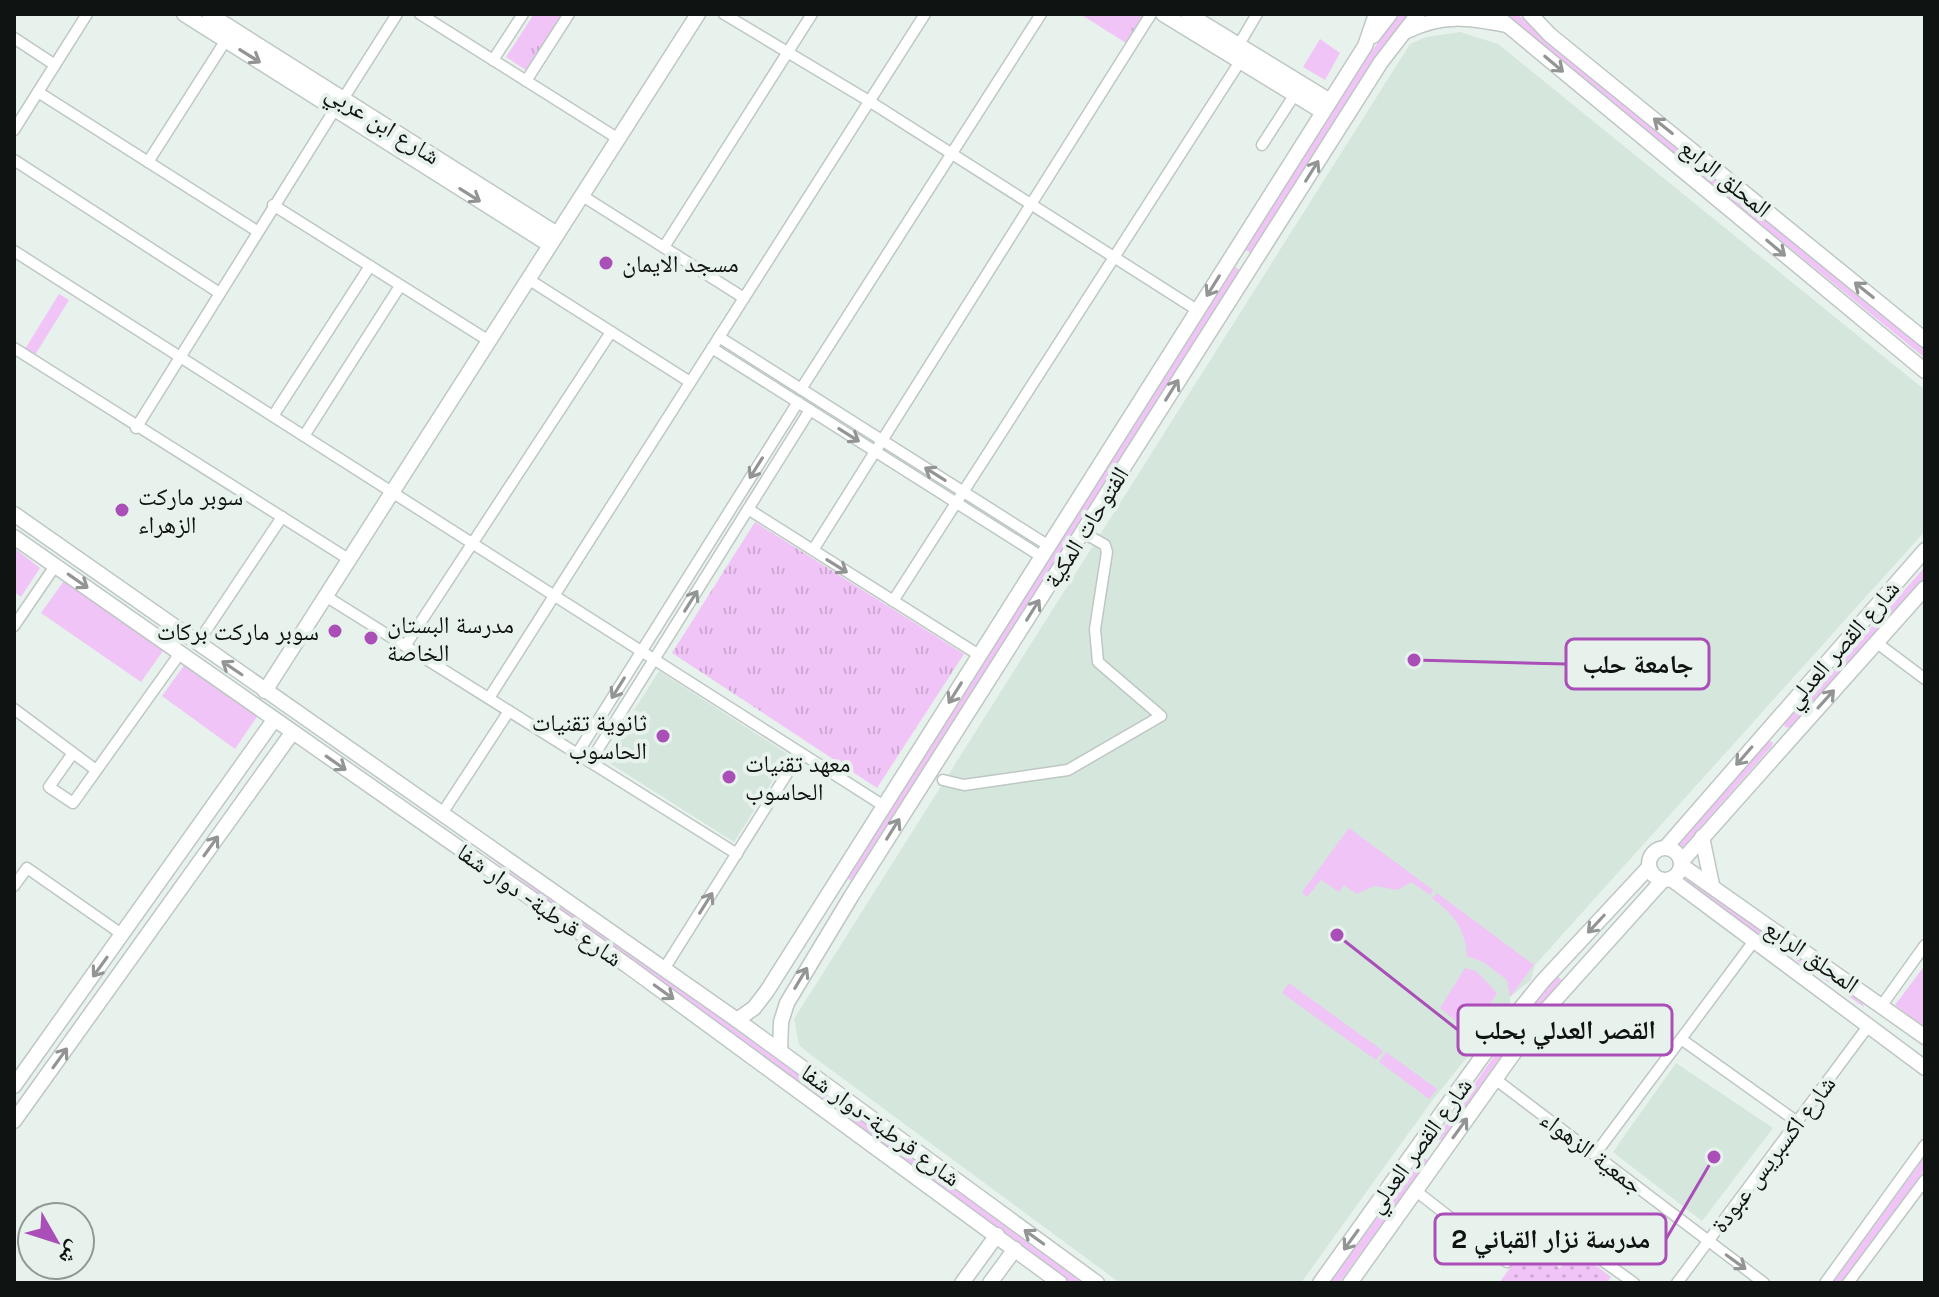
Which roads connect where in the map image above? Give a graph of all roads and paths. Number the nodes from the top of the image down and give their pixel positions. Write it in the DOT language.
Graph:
graph roads {
  1 [pos="87,14"];
  2 [pos="184,14"];
  3 [pos="209,14"];
  4 [pos="397,14"];
  5 [pos="420,14"];
  6 [pos="523,14"];
  7 [pos="569,14"];
  8 [pos="698,14"];
  9 [pos="724,14"];
  10 [pos="812,14"];
  11 [pos="925,14"];
  12 [pos="1041,14"];
  13 [pos="1151,14"];
  14 [pos="1163,14"];
  15 [pos="1188,14"];
  16 [pos="1257,14"];
  17 [pos="1376,14"];
  18 [pos="1390,14"];
  19 [pos="1418,14"];
  20 [pos="1494,14"];
  21 [pos="1530,14"];
  22 [pos="1507,25"];
  23 [pos="1403,33"];
  24 [pos="14,38"];
  25 [pos="226,40"];
  26 [pos="1365,46"];
  27 [pos="787,53"];
  28 [pos="1240,53"];
  29 [pos="493,60"];
  30 [pos="55,65"];
  31 [pos="526,81"];
  32 [pos="38,92"];
  33 [pos="1295,94"];
  34 [pos="869,101"];
  35 [pos="339,104"];
  36 [pos="1327,106"];
  37 [pos="14,130"];
  38 [pos="617,138"];
  39 [pos="1262,145"];
  40 [pos="952,154"];
  41 [pos="14,160"];
  42 [pos="148,162"];
  43 [pos="581,195"];
  44 [pos="1031,204"];
  45 [pos="273,205"];
  46 [pos="257,231"];
  47 [pos="553,240"];
  48 [pos="664,247"];
  49 [pos="14,251"];
  50 [pos="1233,255"];
  51 [pos="1114,257"];
  52 [pos="370,266"];
  53 [pos="1251,267"];
  54 [pos="528,279"];
  55 [pos="400,286"];
  56 [pos="218,292"];
  57 [pos="744,298"];
  58 [pos="1197,310"];
  59 [pos="611,332"];
  60 [pos="719,337"];
  61 [pos="1925,340"];
  62 [pos="489,341"];
  63 [pos="14,348"];
  64 [pos="712,348"];
  65 [pos="181,358"];
  66 [pos="1925,371"];
  67 [pos="690,382"];
  68 [pos="801,389"];
  69 [pos="798,402"];
  70 [pos="810,410"];
  71 [pos="273,416"];
  72 [pos="136,428"];
  73 [pos="304,436"];
  74 [pos="882,440"];
  75 [pos="875,451"];
  76 [pos="963,492"];
  77 [pos="393,493"];
  78 [pos="956,503"];
  79 [pos="748,509"];
  80 [pos="14,514"];
  81 [pos="282,517"];
  82 [pos="1082,532"];
  83 [pos="14,537"];
  84 [pos="472,543"];
  85 [pos="813,550"];
  86 [pos="1925,550"];
  87 [pos="1045,551"];
  88 [pos="350,560"];
  89 [pos="55,566"];
  90 [pos="1925,588"];
  91 [pos="120,589"];
  92 [pos="554,596"];
  93 [pos="327,597"];
  94 [pos="893,601"];
  95 [pos="110,604"];
  96 [pos="14,626"];
  97 [pos="1877,643"];
  98 [pos="197,644"];
  99 [pos="405,646"];
  100 [pos="641,651"];
  101 [pos="181,652"];
  102 [pos="979,655"];
  103 [pos="654,660"];
  104 [pos="1925,679"];
  105 [pos="265,691"];
  106 [pos="489,698"];
  107 [pos="14,709"];
  108 [pos="509,711"];
  109 [pos="274,720"];
  110 [pos="1770,725"];
  111 [pos="292,733"];
  112 [pos="1788,741"];
  113 [pos="73,753"];
  114 [pos="800,753"];
  115 [pos="577,754"];
  116 [pos="590,762"];
  117 [pos="96,770"];
  118 [pos="943,780"];
  119 [pos="884,806"];
  120 [pos="443,812"];
  121 [pos="1702,837"];
  122 [pos="480,838"];
  123 [pos="1666,847"];
  124 [pos="737,854"];
  125 [pos="468,855"];
  126 [pos="1681,863"];
  127 [pos="1649,867"];
  128 [pos="1667,879"];
  129 [pos="834,884"];
  130 [pos="14,886"];
  131 [pos="1712,886"];
  132 [pos="852,895"];
  133 [pos="123,935"];
  134 [pos="1754,941"];
  135 [pos="1925,945"];
  136 [pos="639,951"];
  137 [pos="1560,963"];
  138 [pos="628,966"];
  139 [pos="664,969"];
  140 [pos="1575,976"];
  141 [pos="1882,1005"];
  142 [pos="737,1020"];
  143 [pos="1869,1025"];
  144 [pos="1925,1037"];
  145 [pos="1681,1039"];
  146 [pos="780,1051"];
  147 [pos="1925,1068"];
  148 [pos="1495,1079"];
  149 [pos="16,1084"];
  150 [pos="34,1094"];
  151 [pos="14,1121"];
  152 [pos="1796,1121"];
  153 [pos="1422,1141"];
  154 [pos="1925,1145"];
  155 [pos="1596,1153"];
  156 [pos="1442,1154"];
  157 [pos="1925,1180"];
  158 [pos="1416,1191"];
  159 [pos="1550,1223"];
  160 [pos="997,1235"];
  161 [pos="1707,1242"];
  162 [pos="1015,1249"];
  163 [pos="1507,1262"];
  164 [pos="962,1283"];
  165 [pos="990,1283"];
  166 [pos="1060,1283"];
  167 [pos="1097,1283"];
  168 [pos="1320,1283"];
  169 [pos="1350,1283"];
  170 [pos="1634,1283"];
  171 [pos="1677,1283"];
  172 [pos="1764,1283"];
  173 [pos="1825,1283"];
  174 [pos="1848,1283"];
  1 -- 30 [label="street"];
  2 -- 25 [label="street"];
  3 -- 35 [label="street, شارع ابن عربي"];
  4 -- 35 [label="street"];
  5 -- 29 [label="street"];
  6 -- 29 [label="street"];
  7 -- 31 [label="street"];
  8 -- 38 [label="street"];
  9 -- 27 [label="street"];
  10 -- 27 [label="street"];
  11 -- 34 [label="street"];
  12 -- 40 [label="street"];
  13 -- 44 [label="street"];
  14 -- 28 [label="street"];
  15 -- 28 [label="street"];
  16 -- 28 [label="street"];
  17 -- 26 [label="street"];
  18 -- 26 [label="street"];
  19 -- 23 [label="street, الفتوحات المكية"];
  20 -- 22 [label="street"];
  61 -- 21 [label="street, المحلق الرابع, one-way"];
  22 -- 23 [label="street"];
  22 -- 66 [label="street, one-way"];
  53 -- 23 [label="street, الفتوحات المكية, one-way"];
  24 -- 30 [label="street"];
  25 -- 35 [label="street, one-way"];
  25 -- 42 [label="street"];
  26 -- 36 [label="street"];
  27 -- 34 [label="street"];
  27 -- 48 [label="street"];
  28 -- 33 [label="street"];
  28 -- 36 [label="street"];
  28 -- 51 [label="street"];
  29 -- 31 [label="street"];
  30 -- 32 [label="street"];
  31 -- 38 [label="street"];
  32 -- 37 [label="street"];
  32 -- 42 [label="street"];
  33 -- 36 [label="street"];
  33 -- 39 [label="street"];
  34 -- 40 [label="street"];
  34 -- 57 [label="street"];
  35 -- 45 [label="street"];
  35 -- 47 [label="street"];
  36 -- 50 [label="street"];
  38 -- 43 [label="street"];
  40 -- 44 [label="street"];
  40 -- 68 [label="street"];
  41 -- 56 [label="street"];
  42 -- 46 [label="street"];
  43 -- 47 [label="street"];
  43 -- 48 [label="street"];
  44 -- 51 [label="street"];
  44 -- 74 [label="street"];
  45 -- 46 [label="street"];
  45 -- 52 [label="street"];
  46 -- 56 [label="street"];
  47 -- 54 [label="street"];
  48 -- 57 [label="street"];
  49 -- 65 [label="street"];
  50 -- 53 [label="street"];
  50 -- 58 [label="street, one-way"];
  51 -- 58 [label="street"];
  51 -- 76 [label="street"];
  52 -- 55 [label="street"];
  52 -- 71 [label="street"];
  82 -- 53 [label="street, الفتوحات المكية, one-way"];
  54 -- 59 [label="street"];
  54 -- 62 [label="street"];
  55 -- 62 [label="street"];
  55 -- 73 [label="street"];
  56 -- 65 [label="street"];
  57 -- 60 [label="street"];
  58 -- 87 [label="street"];
  59 -- 67 [label="street"];
  59 -- 84 [label="street"];
  60 -- 64 [label="street"];
  60 -- 68 [label="street"];
  62 -- 77 [label="street"];
  63 -- 72 [label="street"];
  64 -- 67 [label="street"];
  64 -- 69 [label="street"];
  65 -- 71 [label="street"];
  65 -- 72 [label="street"];
  67 -- 92 [label="street"];
  68 -- 74 [label="street"];
  69 -- 70 [label="street"];
  69 -- 100 [label="street, one-way"];
  70 -- 75 [label="street, one-way"];
  70 -- 79 [label="street"];
  71 -- 73 [label="street"];
  72 -- 81 [label="street"];
  73 -- 77 [label="street"];
  74 -- 75 [label="street"];
  76 -- 74 [label="street, one-way"];
  75 -- 78 [label="street"];
  75 -- 85 [label="street"];
  76 -- 78 [label="street"];
  76 -- 87 [label="street"];
  77 -- 84 [label="street"];
  77 -- 88 [label="street"];
  78 -- 87 [label="street"];
  78 -- 94 [label="street"];
  79 -- 85 [label="street"];
  103 -- 79 [label="street, one-way"];
  80 -- 91 [label="street, شارع قرطبة-دوار شفا"];
  81 -- 88 [label="street"];
  81 -- 98 [label="street"];
  82 -- 118 [label="street"];
  132 -- 82 [label="street, الفتوحات المكية, one-way"];
  83 -- 89 [label="street, شارع قرطبة- دوار شفا"];
  84 -- 92 [label="street"];
  84 -- 99 [label="street"];
  85 -- 94 [label="street, one-way"];
  86 -- 110 [label="street, شارع القصر العدلي"];
  87 -- 102 [label="street"];
  88 -- 93 [label="street"];
  89 -- 95 [label="street, شارع قرطبة- دوار شفا, one-way"];
  89 -- 96 [label="street"];
  90 -- 97 [label="street, شارع القصر العدلي"];
  91 -- 95 [label="street"];
  91 -- 98 [label="street, شارع قرطبة-دوار شفا"];
  92 -- 100 [label="street"];
  92 -- 106 [label="street"];
  93 -- 99 [label="street"];
  93 -- 105 [label="street"];
  94 -- 102 [label="street"];
  95 -- 101 [label="street, شارع قرطبة- دوار شفا"];
  97 -- 104 [label="street"];
  112 -- 97 [label="street, شارع القصر العدلي, one-way"];
  105 -- 98 [label="street, شارع قرطبة-دوار شفا, one-way"];
  99 -- 106 [label="street"];
  100 -- 103 [label="street"];
  100 -- 115 [label="street, one-way"];
  101 -- 109 [label="street, شارع قرطبة- دوار شفا"];
  101 -- 117 [label="street"];
  102 -- 119 [label="street, one-way"];
  103 -- 114 [label="street"];
  103 -- 116 [label="street"];
  105 -- 120 [label="street, شارع قرطبة-دوار شفا"];
  106 -- 108 [label="street"];
  107 -- 113 [label="street"];
  108 -- 115 [label="street"];
  108 -- 120 [label="street"];
  109 -- 111 [label="street, شارع قرطبة- دوار شفا"];
  109 -- 133 [label="street"];
  110 -- 112 [label="street"];
  110 -- 123 [label="street, شارع القصر العدلي, one-way"];
  111 -- 125 [label="street, شارع قرطبة- دوار شفا, one-way"];
  150 -- 111 [label="street, one-way"];
  112 -- 121 [label="street, شارع القصر العدلي"];
  113 -- 117 [label="street"];
  113 -- 117 [label="street"];
  114 -- 119 [label="street"];
  114 -- 124 [label="street"];
  115 -- 116 [label="street"];
  116 -- 124 [label="street"];
  119 -- 129 [label="street"];
  120 -- 122 [label="street, شارع قرطبة-دوار شفا"];
  121 -- 126 [label="street, شارع القصر العدلي"];
  121 -- 131 [label="street"];
  122 -- 125 [label="street"];
  122 -- 136 [label="street, شارع قرطبة-دوار شفا"];
  123 -- 126 [label="street"];
  123 -- 127 [label="street"];
  139 -- 124 [label="street, one-way"];
  125 -- 138 [label="street, شارع قرطبة- دوار شفا"];
  126 -- 128 [label="street"];
  126 -- 131 [label="street, المحلق الرابع"];
  127 -- 128 [label="street"];
  127 -- 137 [label="street, شارع القصر العدلي, one-way"];
  128 -- 134 [label="street, المحلق الرابع"];
  128 -- 140 [label="street, شارع القصر العدلي"];
  129 -- 132 [label="street"];
  129 -- 142 [label="street"];
  130 -- 133 [label="street"];
  131 -- 141 [label="street, المحلق الرابع"];
  146 -- 132 [label="street, الفتوحات المكية, one-way"];
  133 -- 149 [label="street, one-way"];
  134 -- 143 [label="street, المحلق الرابع"];
  134 -- 145 [label="street"];
  135 -- 141 [label="street, المحلق الرابع"];
  136 -- 138 [label="street"];
  136 -- 139 [label="street, شارع قرطبة-دوار شفا"];
  137 -- 140 [label="street"];
  137 -- 153 [label="street, شارع القصر العدلي"];
  138 -- 160 [label="street, شارع قرطبة- دوار شفا, one-way"];
  139 -- 142 [label="street, شارع قرطبة-دوار شفا"];
  140 -- 148 [label="street, شارع القصر العدلي"];
  141 -- 143 [label="street"];
  141 -- 144 [label="street"];
  142 -- 146 [label="street, شارع قرطبة-دوار شفا"];
  143 -- 147 [label="street, المحلق الرابع"];
  143 -- 152 [label="street, شارع اكسبريس عبودة"];
  145 -- 152 [label="street"];
  145 -- 155 [label="street"];
  167 -- 146 [label="street, شارع قرطبة-دوار شفا, one-way"];
  148 -- 155 [label="street, جمعية الزهواء"];
  156 -- 148 [label="street, شارع القصر العدلي, one-way"];
  149 -- 150 [label="street"];
  150 -- 151 [label="street"];
  152 -- 161 [label="street, شارع اكسبريس عبودة"];
  153 -- 156 [label="street"];
  153 -- 168 [label="street, شارع القصر العدلي, one-way"];
  154 -- 173 [label="street"];
  155 -- 161 [label="street, جمعية الزهواء"];
  156 -- 158 [label="street, شارع القصر العدلي"];
  157 -- 174 [label="street"];
  158 -- 163 [label="street, شارع القصر العدلي"];
  158 -- 169 [label="street, شارع القصر العدلي"];
  159 -- 170 [label="street"];
  160 -- 162 [label="street, شارع قرطبة- دوار شفا"];
  160 -- 164 [label="street"];
  161 -- 171 [label="street, شارع اكسبريس عبودة"];
  161 -- 172 [label="street, جمعية الزهواء, one-way"];
  162 -- 165 [label="street"];
  162 -- 166 [label="street, شارع قرطبة- دوار شفا"];
}
